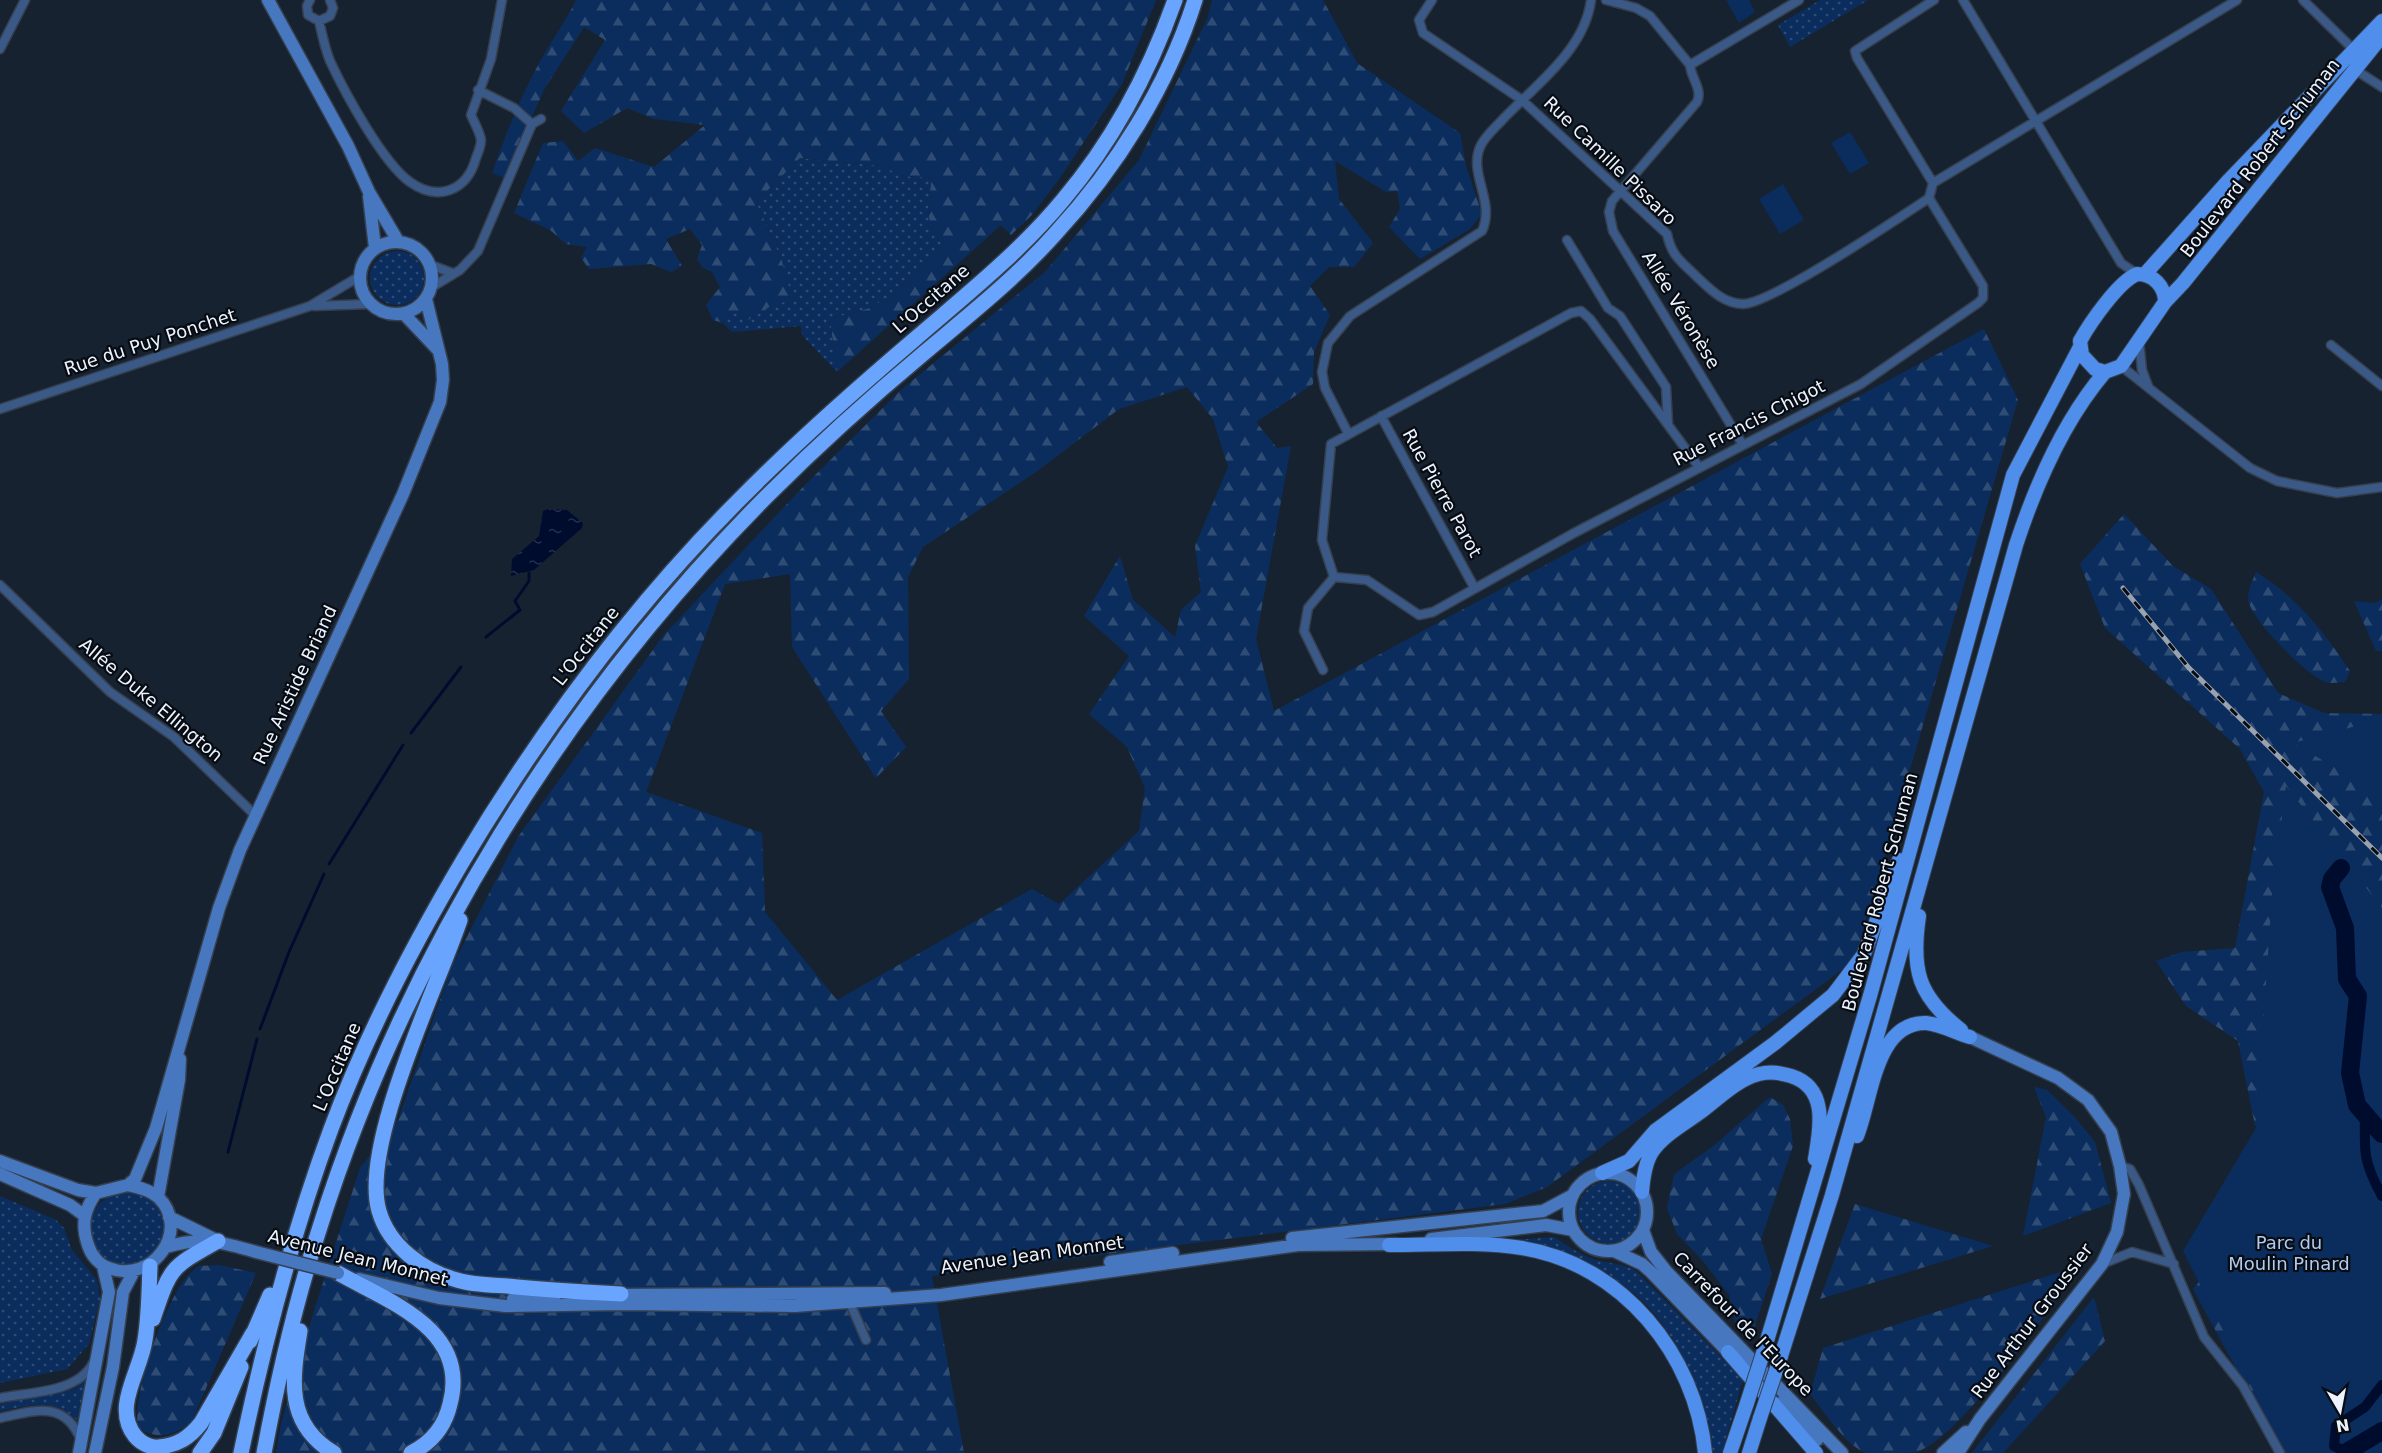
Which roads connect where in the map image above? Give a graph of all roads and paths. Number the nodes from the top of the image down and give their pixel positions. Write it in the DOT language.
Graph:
graph roads {
  1 [pos="25,0"];
  2 [pos="268,0"];
  3 [pos="310,0"];
  4 [pos="330,0"];
  5 [pos="502,0"];
  6 [pos="1175,0"];
  7 [pos="1195,0"];
  8 [pos="1432,0"];
  9 [pos="1591,0"];
  10 [pos="1606,0"];
  11 [pos="1798,0"];
  12 [pos="1934,0"];
  13 [pos="1963,0"];
  14 [pos="2237,0"];
  15 [pos="2303,0"];
  16 [pos="318,21"];
  17 [pos="2382,21"];
  18 [pos="2382,36"];
  19 [pos="0,49"];
  20 [pos="2352,58"];
  21 [pos="1690,65"];
  22 [pos="2382,87"];
  23 [pos="478,90"];
  24 [pos="1522,100"];
  25 [pos="541,119"];
  26 [pos="2036,122"];
  27 [pos="532,124"];
  28 [pos="1933,183"];
  29 [pos="1622,191"];
  30 [pos="369,192"];
  31 [pos="1929,198"];
  32 [pos="1567,240"];
  33 [pos="398,241"];
  34 [pos="375,248"];
  35 [pos="2121,263"];
  36 [pos="431,265"];
  37 [pos="452,273"];
  38 [pos="2141,274"];
  39 [pos="360,276"];
  40 [pos="2119,287"];
  41 [pos="429,293"];
  42 [pos="2165,302"];
  43 [pos="370,304"];
  44 [pos="310,306"];
  45 [pos="404,314"];
  46 [pos="2139,340"];
  47 [pos="2331,345"];
  48 [pos="2080,347"];
  49 [pos="438,350"];
  50 [pos="2121,366"];
  51 [pos="2105,372"];
  52 [pos="2148,386"];
  53 [pos="2382,386"];
  54 [pos="0,409"];
  55 [pos="1381,416"];
  56 [pos="1668,424"];
  57 [pos="1348,433"];
  58 [pos="1743,444"];
  59 [pos="1699,468"];
  60 [pos="2382,487"];
  61 [pos="1334,577"];
  62 [pos="0,585"];
  63 [pos="1474,586"];
  64 [pos="1323,670"];
  65 [pos="1929,782"];
  66 [pos="255,815"];
  67 [pos="1929,854"];
  68 [pos="474,879"];
  69 [pos="1970,1037"];
  70 [pos="182,1039"];
  71 [pos="0,1161"];
  72 [pos="2120,1166"];
  73 [pos="1602,1173"];
  74 [pos="0,1174"];
  75 [pos="128,1185"];
  76 [pos="1641,1192"];
  77 [pos="96,1193"];
  78 [pos="1573,1195"];
  79 [pos="1832,1195"];
  80 [pos="158,1197"];
  81 [pos="1807,1210"];
  82 [pos="85,1216"];
  83 [pos="169,1217"];
  84 [pos="1573,1230"];
  85 [pos="1643,1230"];
  86 [pos="218,1241"];
  87 [pos="1389,1245"];
  88 [pos="292,1246"];
  89 [pos="166,1247"];
  90 [pos="1614,1251"];
  91 [pos="2102,1264"];
  92 [pos="2174,1264"];
  93 [pos="103,1266"];
  94 [pos="150,1266"];
  95 [pos="134,1271"];
  96 [pos="338,1273"];
  97 [pos="621,1294"];
  98 [pos="298,1298"];
  99 [pos="490,1302"];
  100 [pos="850,1304"];
  101 [pos="253,1333"];
  102 [pos="866,1340"];
  103 [pos="145,1342"];
  104 [pos="100,1349"];
  105 [pos="1728,1352"];
  106 [pos="0,1398"];
  107 [pos="0,1418"];
  108 [pos="1980,1419"];
  109 [pos="1826,1437"];
  110 [pos="80,1448"];
  111 [pos="95,1453"];
  112 [pos="200,1453"];
  113 [pos="241,1453"];
  114 [pos="264,1453"];
  115 [pos="334,1453"];
  116 [pos="411,1453"];
  117 [pos="1705,1453"];
  118 [pos="1731,1453"];
  119 [pos="1750,1453"];
  120 [pos="1816,1453"];
  121 [pos="1830,1453"];
  122 [pos="1842,1453"];
  123 [pos="1848,1453"];
  124 [pos="1943,1453"];
  125 [pos="1958,1453"];
  126 [pos="2280,1453"];
  1 -- 19 [label="street"];
  2 -- 30 [label="main road"];
  3 -- 16 [label="street"];
  4 -- 16 [label="street"];
  5 -- 23 [label="street"];
  6 -- 88 [label="highway, L'Occitane"];
  7 -- 68 [label="highway, L'Occitane"];
  8 -- 24 [label="street, Rue Camille Pissaro"];
  9 -- 24 [label="street"];
  10 -- 21 [label="street"];
  11 -- 21 [label="street"];
  12 -- 28 [label="street"];
  13 -- 26 [label="street"];
  14 -- 26 [label="street"];
  15 -- 20 [label="street"];
  16 -- 23 [label="street"];
  17 -- 20 [label="main road"];
  18 -- 20 [label="main road, Boulevard Robert Schuman"];
  20 -- 22 [label="street"];
  20 -- 38 [label="main road, Boulevard Robert Schuman"];
  20 -- 42 [label="main road, Boulevard Robert Schuman"];
  21 -- 29 [label="street, Allée Véronèse"];
  23 -- 27 [label="street"];
  24 -- 29 [label="street, Rue Camille Pissaro"];
  24 -- 57 [label="street"];
  25 -- 27 [label="street"];
  26 -- 28 [label="street"];
  26 -- 35 [label="street"];
  27 -- 37 [label="street"];
  28 -- 31 [label="street"];
  29 -- 31 [label="street, Rue Camille Pissaro"];
  29 -- 58 [label="street, Allée Véronèse"];
  30 -- 33 [label="main road"];
  30 -- 34 [label="main road"];
  31 -- 58 [label="street, Rue Francis Chigot"];
  32 -- 56 [label="street"];
  33 -- 34 [label="main road"];
  33 -- 36 [label="main road"];
  34 -- 39 [label="main road"];
  35 -- 38 [label="street"];
  35 -- 40 [label="street"];
  36 -- 37 [label="street"];
  36 -- 41 [label="main road"];
  37 -- 41 [label="street"];
  38 -- 40 [label="main road, Boulevard Robert Schuman"];
  38 -- 42 [label="main road"];
  39 -- 43 [label="main road"];
  39 -- 44 [label="street, Rue du Puy Ponchet"];
  40 -- 48 [label="main road, Boulevard Robert Schuman"];
  41 -- 45 [label="main road"];
  41 -- 49 [label="main road, Rue Aristide Briand"];
  42 -- 46 [label="main road, Boulevard Robert Schuman"];
  43 -- 44 [label="street, Rue du Puy Ponchet"];
  43 -- 45 [label="main road"];
  44 -- 54 [label="street, Rue du Puy Ponchet"];
  45 -- 49 [label="main road"];
  46 -- 50 [label="main road, Boulevard Robert Schuman"];
  46 -- 52 [label="street"];
  47 -- 53 [label="street"];
  48 -- 51 [label="main road"];
  48 -- 65 [label="main road, Boulevard Robert Schuman"];
  49 -- 66 [label="main road, Rue Aristide Briand"];
  50 -- 51 [label="main road"];
  50 -- 52 [label="street"];
  51 -- 67 [label="main road, Boulevard Robert Schuman"];
  52 -- 60 [label="street"];
  55 -- 56 [label="street"];
  55 -- 57 [label="street"];
  55 -- 63 [label="street, Rue Pierre Parot"];
  56 -- 59 [label="street"];
  57 -- 61 [label="street"];
  58 -- 59 [label="street, Rue Francis Chigot"];
  59 -- 63 [label="street, Rue Francis Chigot"];
  61 -- 63 [label="street, Rue Francis Chigot"];
  61 -- 64 [label="street"];
  62 -- 66 [label="street, Allée Duke Ellington"];
  65 -- 73 [label="main road"];
  65 -- 81 [label="main road, Boulevard Robert Schuman"];
  66 -- 70 [label="main road, Rue Aristide Briand"];
  67 -- 69 [label="main road"];
  67 -- 79 [label="main road, Boulevard Robert Schuman"];
  68 -- 97 [label="highway"];
  68 -- 98 [label="highway, L'Occitane"];
  69 -- 72 [label="main road, Rue Arthur Groussier"];
  69 -- 79 [label="main road"];
  70 -- 75 [label="main road, Rue Aristide Briand"];
  70 -- 80 [label="main road, Rue Aristide Briand"];
  71 -- 77 [label="main road"];
  72 -- 91 [label="main road, Rue Arthur Groussier"];
  72 -- 92 [label="street"];
  73 -- 76 [label="main road"];
  73 -- 78 [label="main road"];
  74 -- 82 [label="main road"];
  75 -- 77 [label="main road"];
  75 -- 80 [label="main road"];
  76 -- 81 [label="main road"];
  76 -- 85 [label="main road, Carrefour de l'Europe"];
  77 -- 82 [label="main road"];
  78 -- 84 [label="main road"];
  78 -- 97 [label="main road, Avenue Jean Monnet"];
  79 -- 119 [label="main road, Boulevard Robert Schuman, bridge"];
  80 -- 83 [label="main road"];
  81 -- 118 [label="main road, Boulevard Robert Schuman, bridge"];
  82 -- 93 [label="main road"];
  83 -- 86 [label="main road, Avenue Jean Monnet"];
  83 -- 89 [label="main road"];
  84 -- 87 [label="main road, Avenue Jean Monnet"];
  84 -- 90 [label="main road, Carrefour de l'Europe"];
  85 -- 90 [label="main road"];
  85 -- 109 [label="main road, Carrefour de l'Europe"];
  86 -- 89 [label="main road, Avenue Jean Monnet"];
  86 -- 96 [label="main road, Avenue Jean Monnet, bridge"];
  86 -- 103 [label="highway"];
  87 -- 100 [label="main road, Avenue Jean Monnet"];
  87 -- 117 [label="main road"];
  88 -- 101 [label="highway"];
  88 -- 113 [label="highway, L'Occitane"];
  89 -- 94 [label="main road"];
  90 -- 105 [label="main road, Carrefour de l'Europe"];
  91 -- 92 [label="street"];
  91 -- 108 [label="main road, Rue Arthur Groussier"];
  92 -- 126 [label="street"];
  93 -- 95 [label="main road"];
  93 -- 104 [label="main road"];
  94 -- 95 [label="main road"];
  94 -- 103 [label="highway"];
  95 -- 111 [label="main road"];
  96 -- 99 [label="main road, Avenue Jean Monnet"];
  96 -- 116 [label="highway"];
  97 -- 99 [label="main road, Avenue Jean Monnet"];
  98 -- 114 [label="highway, L'Occitane"];
  98 -- 115 [label="highway"];
  99 -- 100 [label="main road, Avenue Jean Monnet"];
  100 -- 102 [label="street"];
  101 -- 103 [label="highway"];
  101 -- 112 [label="highway"];
  104 -- 106 [label="street"];
  104 -- 110 [label="main road"];
  105 -- 120 [label="main road"];
  105 -- 121 [label="main road, Carrefour de l'Europe"];
  107 -- 110 [label="street"];
  108 -- 124 [label="main road"];
  108 -- 125 [label="main road"];
  109 -- 122 [label="main road"];
  109 -- 123 [label="main road"];
}
